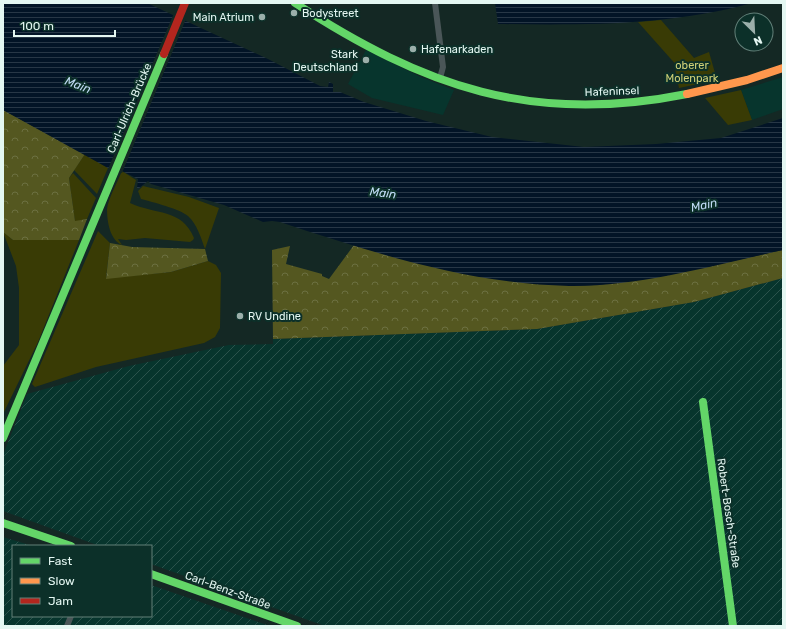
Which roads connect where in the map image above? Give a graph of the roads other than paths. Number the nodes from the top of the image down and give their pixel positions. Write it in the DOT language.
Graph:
graph roads {
  1 [pos="185,3"];
  2 [pos="295,3"];
  3 [pos="435,3"];
  4 [pos="783,68"];
  5 [pos="440,78"];
  6 [pos="703,402"];
  7 [pos="3,438"];
  8 [pos="3,523"];
  9 [pos="68,545"];
  10 [pos="152,574"];
  11 [pos="297,626"];
  12 [pos="733,626"];
  1 -- 7 [label="street, Carl-Ulrich-Brücke"];
  2 -- 5 [label="street, Hafeninsel"];
  3 -- 5 [label="street"];
  4 -- 5 [label="street, Hafeninsel"];
  6 -- 12 [label="street, Robert-Bosch-Straße"];
  8 -- 9 [label="street"];
  10 -- 11 [label="street, Carl-Benz-Straße"];
}
